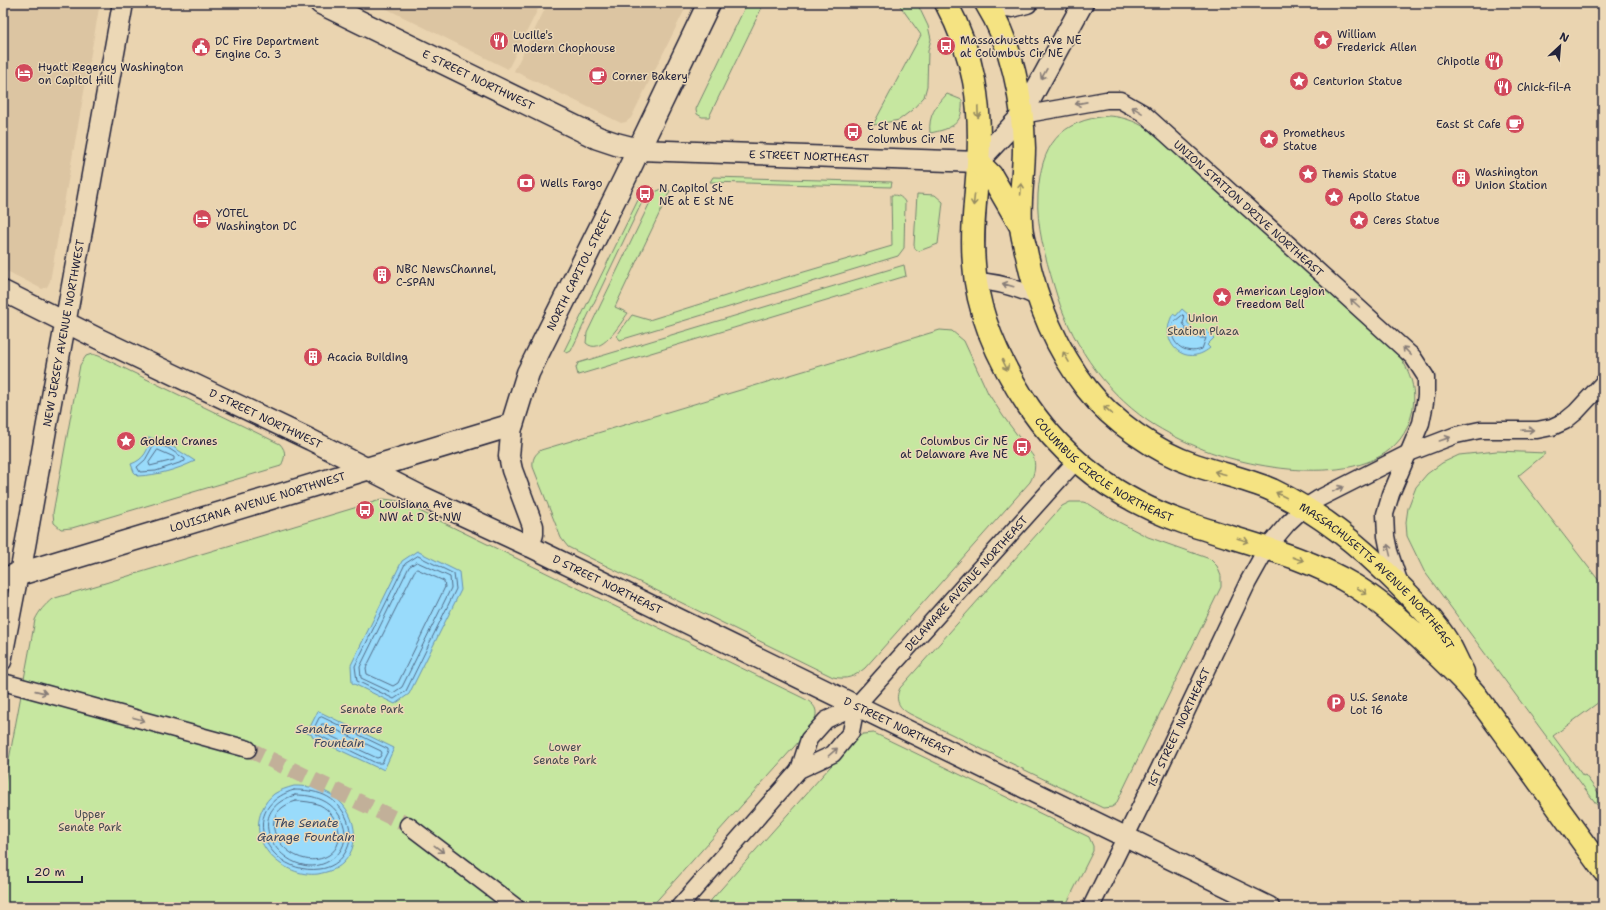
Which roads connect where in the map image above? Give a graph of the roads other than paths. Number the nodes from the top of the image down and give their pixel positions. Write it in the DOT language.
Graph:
graph roads {
  1 [pos="123,3"];
  2 [pos="321,3"];
  3 [pos="709,3"];
  4 [pos="946,3"];
  5 [pos="986,3"];
  6 [pos="1027,3"];
  7 [pos="1083,3"];
  8 [pos="1022,115"];
  9 [pos="639,150"];
  10 [pos="978,162"];
  11 [pos="1021,228"];
  12 [pos="976,281"];
  13 [pos="3,291"];
  14 [pos="1039,298"];
  15 [pos="66,322"];
  16 [pos="1603,383"];
  17 [pos="512,425"];
  18 [pos="1409,453"];
  19 [pos="1076,461"];
  20 [pos="366,468"];
  21 [pos="1304,508"];
  22 [pos="529,546"];
  23 [pos="1267,548"];
  24 [pos="11,577"];
  25 [pos="1401,587"];
  26 [pos="3,662"];
  27 [pos="3,682"];
  28 [pos="1472,691"];
  29 [pos="856,706"];
  30 [pos="248,748"];
  31 [pos="799,770"];
  32 [pos="408,825"];
  33 [pos="1126,837"];
  34 [pos="1603,870"];
  35 [pos="516,907"];
  36 [pos="678,907"];
  37 [pos="1091,907"];
  38 [pos="1269,907"];
  1 -- 15 [label="street, NEW JERSEY AVENUE NORTHWEST"];
  2 -- 9 [label="main road, E STREET NORTHWEST"];
  3 -- 9 [label="main road, NORTH CAPITOL STREET"];
  4 -- 10 [label="main road, one-way"];
  5 -- 6 [label="street"];
  5 -- 8 [label="main road"];
  7 -- 8 [label="street, one-way"];
  8 -- 10 [label="street"];
  11 -- 8 [label="main road, one-way"];
  18 -- 8 [label="street, UNION STATION DRIVE NORTHEAST, one-way"];
  9 -- 10 [label="street, E STREET NORTHEAST"];
  9 -- 17 [label="main road, NORTH CAPITOL STREET"];
  10 -- 11 [label="main road"];
  10 -- 12 [label="main road, COLUMBUS CIRCLE NORTHEAST, one-way"];
  11 -- 14 [label="main road"];
  14 -- 12 [label="street, one-way"];
  12 -- 19 [label="main road, COLUMBUS CIRCLE NORTHEAST, one-way"];
  13 -- 15 [label="street, D STREET NORTHWEST"];
  21 -- 14 [label="main road, MASSACHUSETTS AVENUE NORTHEAST, one-way"];
  15 -- 20 [label="street, D STREET NORTHWEST"];
  15 -- 24 [label="street, NEW JERSEY AVENUE NORTHWEST"];
  18 -- 16 [label="street, one-way"];
  17 -- 20 [label="main road, LOUISIANA AVENUE NORTHWEST"];
  17 -- 22 [label="street, NORTH CAPITOL STREET"];
  21 -- 18 [label="street, one-way"];
  25 -- 18 [label="street, one-way"];
  19 -- 23 [label="main road, COLUMBUS CIRCLE NORTHEAST, one-way"];
  19 -- 29 [label="street, DELAWARE AVENUE NORTHEAST"];
  20 -- 22 [label="street, D STREET NORTHWEST"];
  20 -- 24 [label="main road, LOUISIANA AVENUE NORTHWEST"];
  21 -- 23 [label="street"];
  21 -- 25 [label="main road, MASSACHUSETTS AVENUE NORTHEAST"];
  22 -- 29 [label="street, D STREET NORTHEAST"];
  23 -- 28 [label="main road, MASSACHUSETTS AVENUE NORTHEAST, one-way"];
  23 -- 33 [label="street, 1ST STREET NORTHEAST"];
  24 -- 26 [label="street, NEW JERSEY AVENUE NORTHWEST"];
  25 -- 28 [label="main road, MASSACHUSETTS AVENUE NORTHEAST"];
  27 -- 30 [label="street, one-way"];
  28 -- 34 [label="main road, MASSACHUSETTS AVENUE NORTHEAST"];
  29 -- 31 [label="street, DELAWARE AVENUE NORTHEAST"];
  31 -- 29 [label="street, DELAWARE AVENUE NORTHEAST, one-way"];
  29 -- 33 [label="street, D STREET NORTHEAST"];
  31 -- 36 [label="street, DELAWARE AVENUE NORTHEAST"];
  32 -- 35 [label="street, one-way"];
  33 -- 37 [label="street, 1ST STREET NORTHEAST"];
  33 -- 38 [label="street, D STREET NORTHEAST"];
}
